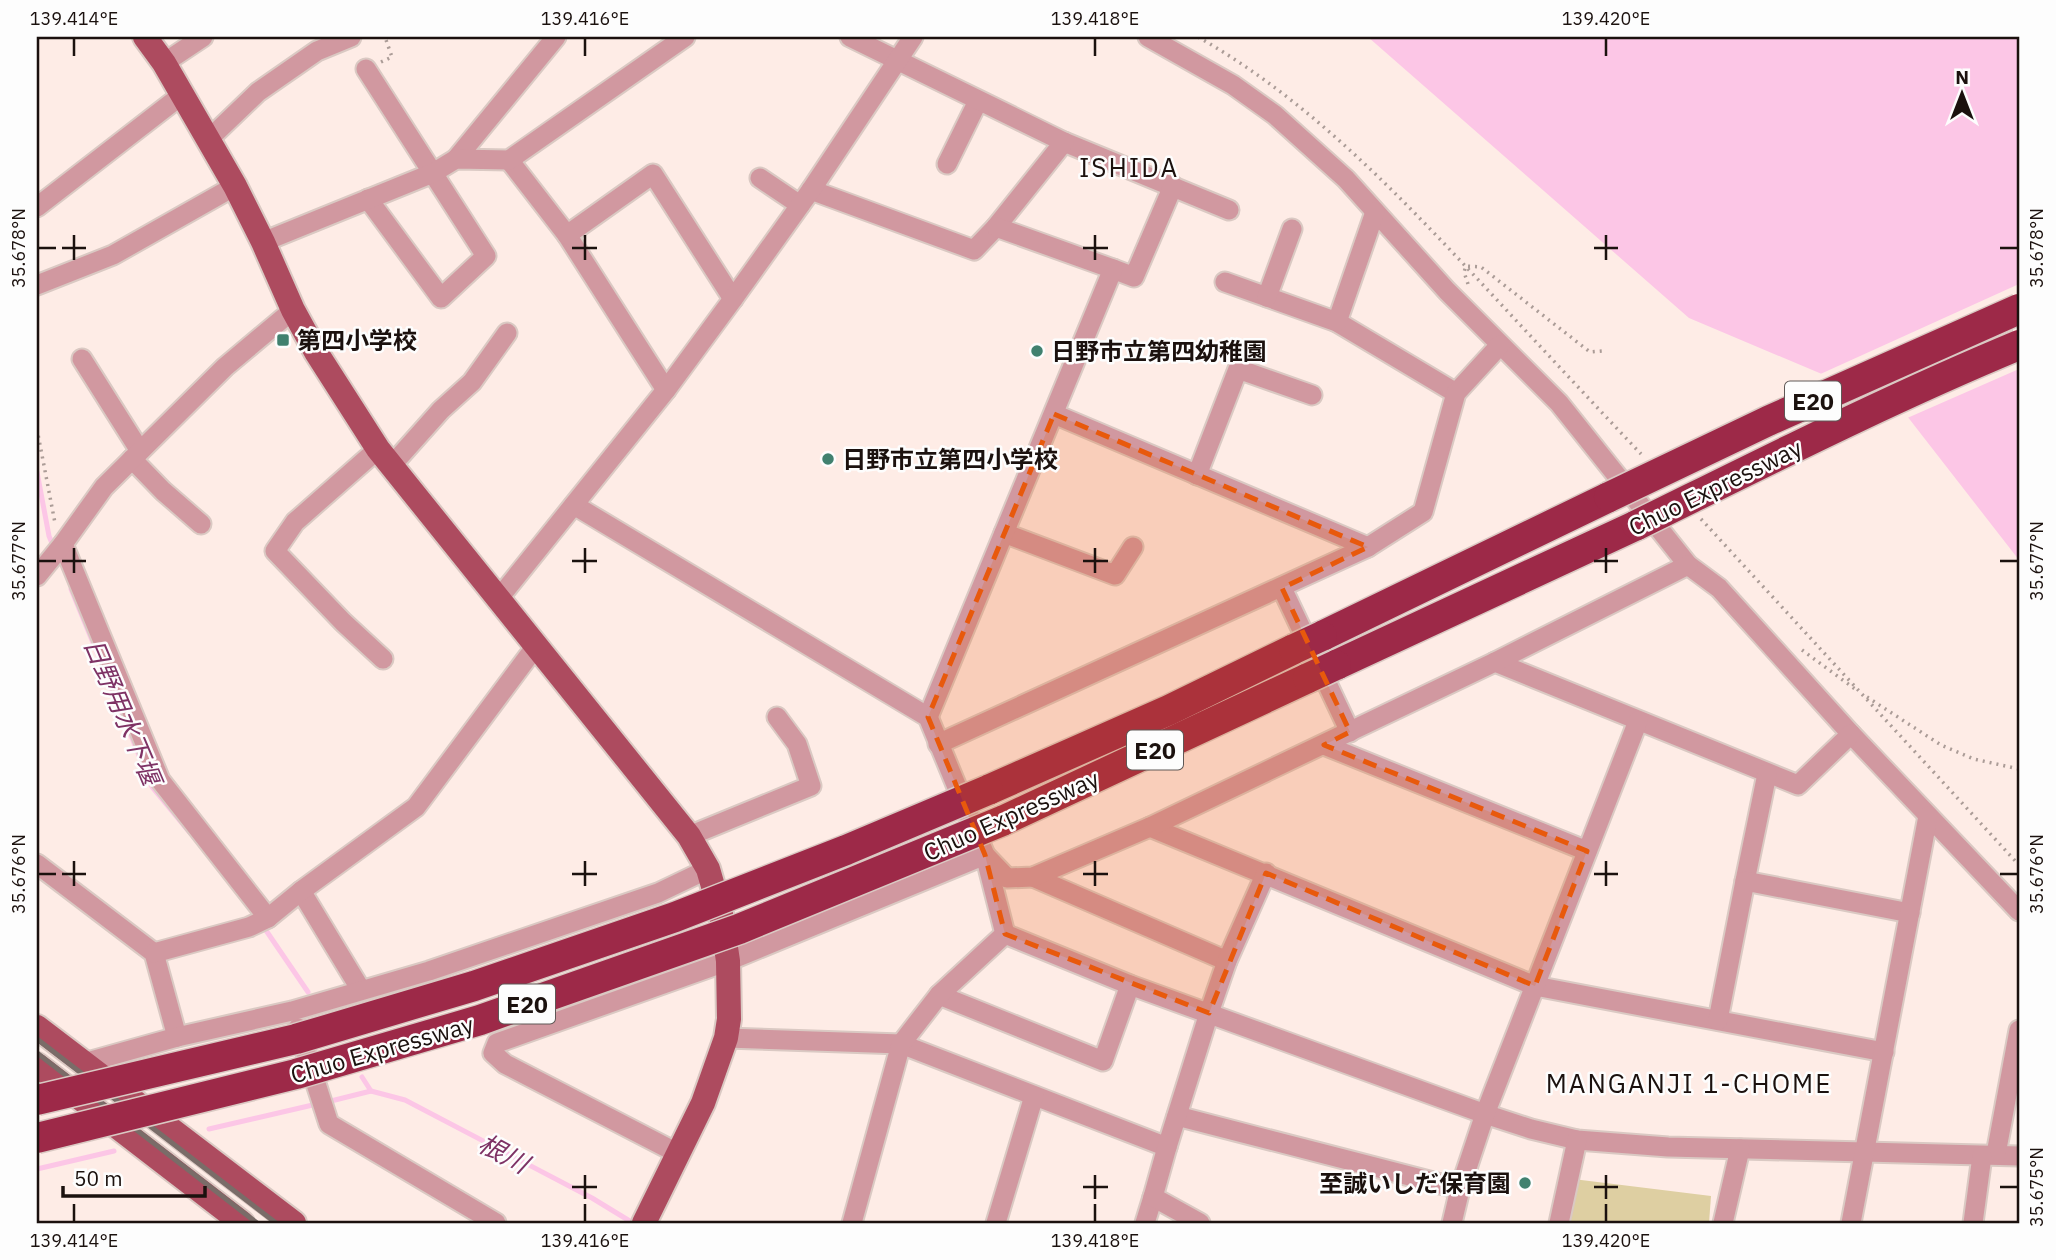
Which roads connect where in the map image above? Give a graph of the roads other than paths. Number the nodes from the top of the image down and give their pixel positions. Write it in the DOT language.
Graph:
graph roads {
  1 [pos="145,37"];
  2 [pos="203,37"];
  3 [pos="351,37"];
  4 [pos="556,37"];
  5 [pos="685,37"];
  6 [pos="850,37"];
  7 [pos="913,37"];
  8 [pos="1148,37"];
  9 [pos="896,61"];
  10 [pos="164,63"];
  11 [pos="366,69"];
  12 [pos="183,94"];
  13 [pos="978,101"];
  14 [pos="209,139"];
  15 [pos="1064,142"];
  16 [pos="456,159"];
  17 [pos="509,160"];
  18 [pos="947,164"];
  19 [pos="433,173"];
  20 [pos="760,178"];
  21 [pos="235,186"];
  22 [pos="1173,186"];
  23 [pos="806,197"];
  24 [pos="369,199"];
  25 [pos="37,206"];
  26 [pos="1229,210"];
  27 [pos="1375,212"];
  28 [pos="996,227"];
  29 [pos="1292,229"];
  30 [pos="567,235"];
  31 [pos="263,242"];
  32 [pos="1114,269"];
  33 [pos="1225,282"];
  34 [pos="37,285"];
  35 [pos="1267,297"];
  36 [pos="733,299"];
  37 [pos="2019,309"];
  38 [pos="293,310"];
  39 [pos="1337,322"];
  40 [pos="508,333"];
  41 [pos="1500,345"];
  42 [pos="2019,345"];
  43 [pos="82,359"];
  44 [pos="666,390"];
  45 [pos="1456,393"];
  46 [pos="1312,396"];
  47 [pos="1054,414"];
  48 [pos="136,455"];
  49 [pos="385,457"];
  50 [pos="1197,475"];
  51 [pos="574,505"];
  52 [pos="201,524"];
  53 [pos="1004,534"];
  54 [pos="1133,547"];
  55 [pos="1368,547"];
  56 [pos="58,550"];
  57 [pos="1688,565"];
  58 [pos="37,576"];
  59 [pos="1282,588"];
  60 [pos="499,598"];
  61 [pos="536,646"];
  62 [pos="383,659"];
  63 [pos="1495,662"];
  64 [pos="777,717"];
  65 [pos="928,717"];
  66 [pos="1638,721"];
  67 [pos="1350,732"];
  68 [pos="1851,734"];
  69 [pos="938,744"];
  70 [pos="1324,745"];
  71 [pos="1767,774"];
  72 [pos="1928,816"];
  73 [pos="1150,827"];
  74 [pos="689,836"];
  75 [pos="1587,851"];
  76 [pos="985,855"];
  77 [pos="37,864"];
  78 [pos="708,869"];
  79 [pos="1266,873"];
  80 [pos="1033,877"];
  81 [pos="1745,881"];
  82 [pos="301,891"];
  83 [pos="2019,911"];
  84 [pos="1910,913"];
  85 [pos="261,921"];
  86 [pos="1005,934"];
  87 [pos="154,953"];
  88 [pos="728,961"];
  89 [pos="1227,961"];
  90 [pos="1130,985"];
  91 [pos="1535,986"];
  92 [pos="361,990"];
  93 [pos="939,995"];
  94 [pos="292,1010"];
  95 [pos="1209,1013"];
  96 [pos="1718,1020"];
  97 [pos="37,1027"];
  98 [pos="2019,1030"];
  99 [pos="177,1037"];
  100 [pos="726,1038"];
  101 [pos="901,1044"];
  102 [pos="1884,1052"];
  103 [pos="84,1063"];
  104 [pos="37,1065"];
  105 [pos="1034,1096"];
  106 [pos="37,1101"];
  107 [pos="1485,1114"];
  108 [pos="1177,1116"];
  109 [pos="124,1133"];
  110 [pos="37,1138"];
  111 [pos="1577,1140"];
  112 [pos="1167,1147"];
  113 [pos="1740,1149"];
  114 [pos="1865,1152"];
  115 [pos="678,1154"];
  116 [pos="1989,1155"];
  117 [pos="2019,1156"];
  118 [pos="1460,1189"];
  119 [pos="1153,1197"];
  120 [pos="646,1218"];
  121 [pos="242,1223"];
  122 [pos="294,1223"];
  123 [pos="495,1223"];
  124 [pos="852,1223"];
  125 [pos="996,1223"];
  126 [pos="1145,1223"];
  127 [pos="1200,1223"];
  128 [pos="1452,1223"];
  129 [pos="1559,1223"];
  130 [pos="1723,1223"];
  131 [pos="1851,1223"];
  132 [pos="1973,1223"];
  1 -- 10 [label="main road"];
  2 -- 10 [label="street"];
  3 -- 14 [label="street"];
  4 -- 16 [label="street"];
  5 -- 17 [label="street"];
  6 -- 9 [label="street"];
  7 -- 9 [label="street"];
  8 -- 27 [label="street"];
  9 -- 13 [label="street"];
  9 -- 23 [label="street"];
  10 -- 12 [label="main road"];
  11 -- 19 [label="street"];
  12 -- 14 [label="main road"];
  12 -- 25 [label="street"];
  13 -- 15 [label="street"];
  13 -- 18 [label="street"];
  14 -- 21 [label="main road"];
  15 -- 22 [label="street"];
  15 -- 28 [label="street"];
  16 -- 17 [label="street"];
  16 -- 19 [label="street"];
  17 -- 30 [label="street"];
  19 -- 24 [label="street"];
  19 -- 24 [label="street"];
  20 -- 23 [label="street"];
  21 -- 31 [label="main road"];
  21 -- 34 [label="street"];
  22 -- 26 [label="street"];
  22 -- 32 [label="street"];
  23 -- 28 [label="street"];
  23 -- 36 [label="street"];
  24 -- 31 [label="street"];
  27 -- 39 [label="street"];
  27 -- 41 [label="street"];
  28 -- 32 [label="street"];
  29 -- 35 [label="street"];
  30 -- 36 [label="street"];
  30 -- 44 [label="street"];
  31 -- 38 [label="main road"];
  32 -- 47 [label="street"];
  33 -- 35 [label="street"];
  35 -- 39 [label="street"];
  36 -- 44 [label="street"];
  37 -- 106 [label="highway, Chuo Expressway / E20, bridge"];
  38 -- 48 [label="street"];
  38 -- 49 [label="main road"];
  39 -- 45 [label="street"];
  40 -- 49 [label="street"];
  41 -- 45 [label="street"];
  41 -- 57 [label="street"];
  42 -- 110 [label="highway, Chuo Expressway / E20, bridge"];
  43 -- 48 [label="street"];
  44 -- 51 [label="street"];
  45 -- 55 [label="street"];
  46 -- 50 [label="street"];
  47 -- 50 [label="street"];
  47 -- 53 [label="street"];
  48 -- 52 [label="street"];
  48 -- 56 [label="street"];
  49 -- 60 [label="main road"];
  49 -- 62 [label="street"];
  50 -- 55 [label="street"];
  51 -- 60 [label="street"];
  51 -- 65 [label="street"];
  53 -- 54 [label="street"];
  53 -- 65 [label="street"];
  55 -- 59 [label="street"];
  56 -- 58 [label="street"];
  56 -- 85 [label="street"];
  57 -- 63 [label="street"];
  57 -- 68 [label="street"];
  59 -- 67 [label="street"];
  59 -- 69 [label="street"];
  60 -- 61 [label="main road"];
  61 -- 74 [label="main road"];
  61 -- 82 [label="street"];
  63 -- 66 [label="street"];
  63 -- 67 [label="street"];
  64 -- 74 [label="street"];
  65 -- 69 [label="street"];
  66 -- 71 [label="street"];
  66 -- 75 [label="street"];
  67 -- 70 [label="street"];
  68 -- 71 [label="street"];
  68 -- 72 [label="street"];
  69 -- 76 [label="street"];
  70 -- 73 [label="street"];
  70 -- 75 [label="street"];
  71 -- 81 [label="street"];
  72 -- 83 [label="street"];
  72 -- 84 [label="street"];
  73 -- 79 [label="street"];
  73 -- 80 [label="street"];
  74 -- 78 [label="main road"];
  75 -- 91 [label="street"];
  76 -- 80 [label="street"];
  76 -- 86 [label="street"];
  76 -- 88 [label="street"];
  77 -- 87 [label="street"];
  78 -- 88 [label="main road"];
  78 -- 92 [label="street"];
  79 -- 89 [label="street"];
  79 -- 91 [label="street"];
  80 -- 89 [label="street"];
  81 -- 84 [label="street"];
  81 -- 96 [label="street"];
  82 -- 85 [label="street"];
  82 -- 92 [label="street"];
  84 -- 102 [label="street"];
  85 -- 87 [label="street"];
  86 -- 90 [label="street"];
  86 -- 93 [label="street"];
  87 -- 99 [label="street"];
  88 -- 100 [label="main road"];
  88 -- 115 [label="street"];
  89 -- 95 [label="street"];
  90 -- 93 [label="street"];
  90 -- 95 [label="street"];
  91 -- 96 [label="street"];
  91 -- 107 [label="street"];
  92 -- 94 [label="street"];
  93 -- 101 [label="street"];
  94 -- 99 [label="street"];
  94 -- 123 [label="street"];
  95 -- 107 [label="street"];
  95 -- 108 [label="street"];
  96 -- 102 [label="street"];
  97 -- 103 [label="main road"];
  98 -- 116 [label="street"];
  99 -- 103 [label="street"];
  100 -- 101 [label="street"];
  100 -- 115 [label="main road"];
  101 -- 105 [label="street"];
  101 -- 124 [label="street"];
  102 -- 114 [label="street"];
  103 -- 109 [label="main road"];
  103 -- 122 [label="main road"];
  104 -- 109 [label="main road"];
  105 -- 112 [label="street"];
  105 -- 125 [label="street"];
  107 -- 111 [label="street"];
  107 -- 118 [label="street"];
  108 -- 112 [label="street"];
  108 -- 118 [label="street"];
  109 -- 121 [label="main road"];
  111 -- 113 [label="street"];
  111 -- 129 [label="street"];
  112 -- 119 [label="street"];
  113 -- 114 [label="street"];
  113 -- 130 [label="street"];
  114 -- 116 [label="street"];
  114 -- 131 [label="street"];
  115 -- 120 [label="main road"];
  116 -- 117 [label="street"];
  116 -- 132 [label="street"];
  118 -- 128 [label="street"];
  119 -- 126 [label="street"];
  119 -- 127 [label="street"];
}
